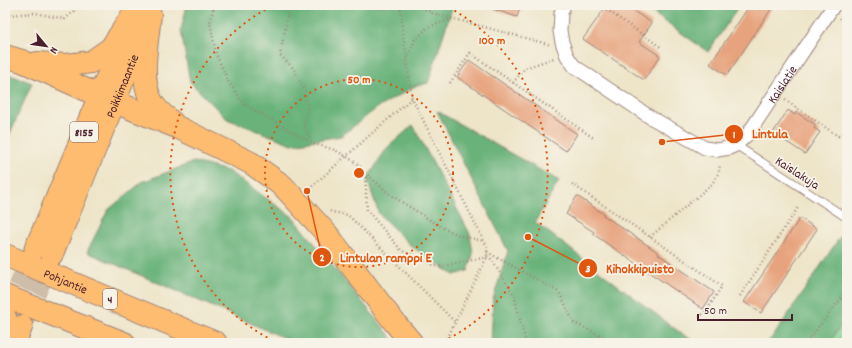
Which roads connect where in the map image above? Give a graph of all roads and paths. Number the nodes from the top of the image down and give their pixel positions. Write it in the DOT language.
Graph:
graph roads {
  1 [pos="81,5"];
  2 [pos="214,5"];
  3 [pos="285,5"];
  4 [pos="400,5"];
  5 [pos="418,5"];
  6 [pos="564,5"];
  7 [pos="600,5"];
  8 [pos="143,10"];
  9 [pos="836,11"];
  10 [pos="5,16"];
  11 [pos="453,19"];
  12 [pos="847,24"];
  13 [pos="562,42"];
  14 [pos="662,48"];
  15 [pos="554,58"];
  16 [pos="13,59"];
  17 [pos="406,60"];
  18 [pos="450,83"];
  19 [pos="513,83"];
  20 [pos="412,98"];
  21 [pos="107,99"];
  22 [pos="783,99"];
  23 [pos="177,127"];
  24 [pos="847,132"];
  25 [pos="595,139"];
  26 [pos="312,144"];
  27 [pos="736,145"];
  28 [pos="346,156"];
  29 [pos="720,164"];
  30 [pos="365,173"];
  31 [pos="572,184"];
  32 [pos="307,191"];
  33 [pos="799,206"];
  34 [pos="327,208"];
  35 [pos="847,218"];
  36 [pos="650,237"];
  37 [pos="484,241"];
  38 [pos="44,252"];
  39 [pos="487,252"];
  40 [pos="5,255"];
  41 [pos="487,257"];
  42 [pos="847,291"];
  43 [pos="740,296"];
  44 [pos="699,317"];
  45 [pos="10,319"];
  46 [pos="455,322"];
  47 [pos="110,343"];
  48 [pos="124,343"];
  49 [pos="216,343"];
  50 [pos="412,343"];
  51 [pos="445,343"];
  52 [pos="526,343"];
  53 [pos="616,343"];
  54 [pos="806,343"];
  1 -- 10 [label="path"];
  2 -- 26 [label="path"];
  3 -- 26 [label="path"];
  4 -- 17 [label="path"];
  5 -- 11 [label="path"];
  6 -- 13 [label="street"];
  7 -- 14 [label="path"];
  8 -- 16 [label="highway"];
  8 -- 21 [label="main road, Poikkimaantie / 8155"];
  8 -- 23 [label="highway"];
  9 -- 12 [label="path"];
  9 -- 27 [label="street, Kaislatie"];
  11 -- 13 [label="path"];
  11 -- 17 [label="path"];
  13 -- 27 [label="street"];
  15 -- 19 [label="path"];
  16 -- 21 [label="highway"];
  17 -- 20 [label="path"];
  18 -- 19 [label="path"];
  19 -- 25 [label="path"];
  20 -- 28 [label="path"];
  20 -- 37 [label="path"];
  21 -- 23 [label="highway"];
  21 -- 38 [label="main road, Poikkimaantie / 8155"];
  22 -- 24 [label="path"];
  23 -- 50 [label="highway"];
  26 -- 28 [label="path"];
  27 -- 35 [label="lane, Kaislakuja"];
  28 -- 30 [label="path"];
  28 -- 32 [label="path"];
  29 -- 36 [label="path"];
  30 -- 37 [label="path"];
  30 -- 41 [label="path"];
  31 -- 36 [label="path"];
  33 -- 43 [label="path"];
  34 -- 46 [label="path"];
  36 -- 44 [label="path"];
  37 -- 39 [label="path"];
  39 -- 41 [label="path"];
  39 -- 53 [label="path"];
  40 -- 49 [label="highway, Pohjantie / 4"];
  41 -- 46 [label="path"];
  41 -- 52 [label="path"];
  42 -- 54 [label="path"];
  45 -- 47 [label="highway"];
  45 -- 48 [label="highway"];
  46 -- 51 [label="path"];
}
